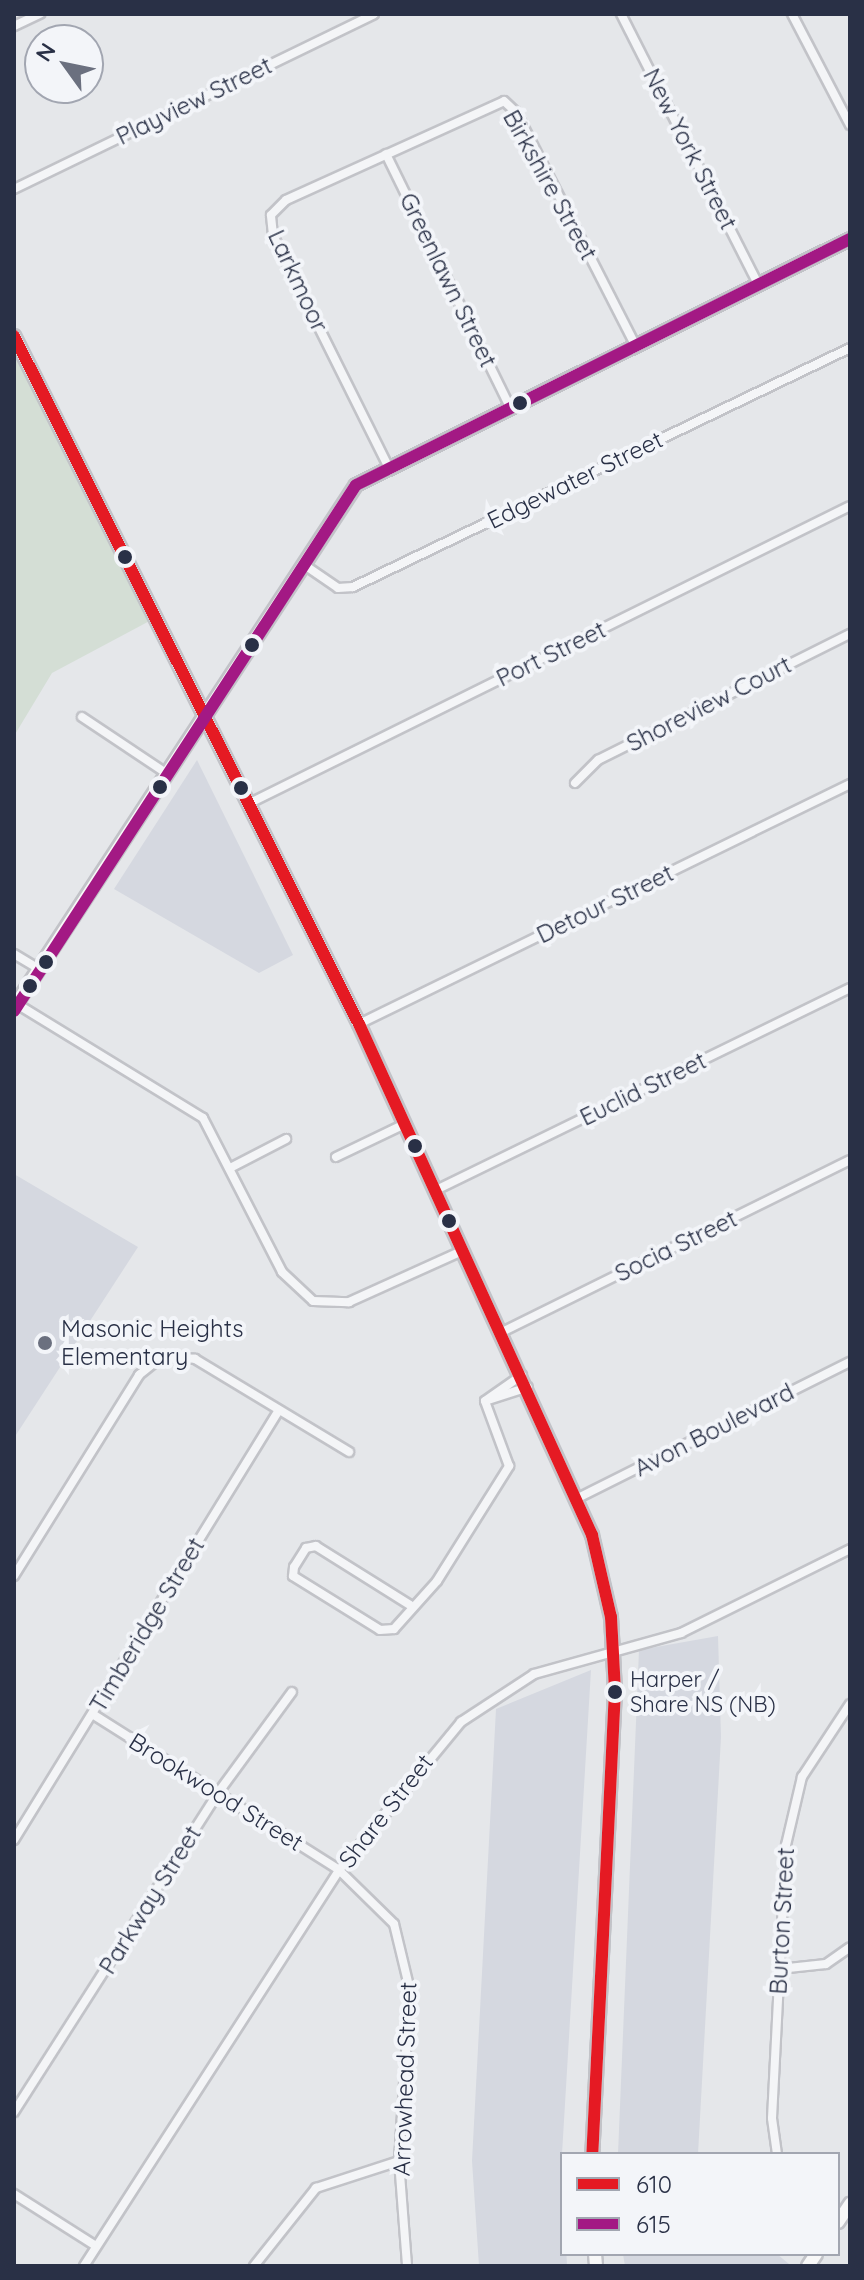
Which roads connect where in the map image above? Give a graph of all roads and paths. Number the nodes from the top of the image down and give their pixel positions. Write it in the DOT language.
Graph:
graph roads {
  1 [pos="40,14"];
  2 [pos="374,14"];
  3 [pos="621,14"];
  4 [pos="792,14"];
  5 [pos="14,26"];
  6 [pos="850,125"];
  7 [pos="386,154"];
  8 [pos="14,189"];
  9 [pos="850,239"];
  10 [pos="758,284"];
  11 [pos="14,336"];
  12 [pos="634,343"];
  13 [pos="850,348"];
  14 [pos="509,405"];
  15 [pos="387,464"];
  16 [pos="850,506"];
  17 [pos="303,564"];
  18 [pos="850,634"];
  19 [pos="207,716"];
  20 [pos="82,717"];
  21 [pos="166,773"];
  22 [pos="575,783"];
  23 [pos="850,784"];
  24 [pos="252,802"];
  25 [pos="14,954"];
  26 [pos="39,969"];
  27 [pos="850,988"];
  28 [pos="15,1008"];
  29 [pos="359,1024"];
  30 [pos="405,1124"];
  31 [pos="286,1139"];
  32 [pos="336,1157"];
  33 [pos="850,1160"];
  34 [pos="232,1167"];
  35 [pos="436,1190"];
  36 [pos="464,1250"];
  37 [pos="502,1332"];
  38 [pos="850,1362"];
  39 [pos="526,1381"];
  40 [pos="279,1410"];
  41 [pos="349,1452"];
  42 [pos="578,1498"];
  43 [pos="848,1550"];
  44 [pos="850,1563"];
  45 [pos="14,1576"];
  46 [pos="410,1605"];
  47 [pos="615,1653"];
  48 [pos="292,1692"];
  49 [pos="850,1704"];
  50 [pos="94,1715"];
  51 [pos="218,1793"];
  52 [pos="14,1840"];
  53 [pos="339,1870"];
  54 [pos="850,1947"];
  55 [pos="779,1969"];
  56 [pos="14,2112"];
  57 [pos="592,2152"];
  58 [pos="777,2152"];
  59 [pos="399,2161"];
  60 [pos="14,2194"];
  61 [pos="96,2246"];
  62 [pos="84,2266"];
  63 [pos="254,2266"];
  64 [pos="407,2266"];
  1 -- 5 [label="street"];
  2 -- 8 [label="street, Playview Street"];
  3 -- 10 [label="street, New York Street"];
  4 -- 6 [label="street"];
  7 -- 12 [label="street, Birkshire Street"];
  7 -- 14 [label="street, Greenlawn Street"];
  7 -- 15 [label="street, Larkmoor"];
  9 -- 10 [label="main road"];
  10 -- 12 [label="main road"];
  11 -- 19 [label="main road"];
  12 -- 14 [label="main road"];
  13 -- 17 [label="street, Edgewater Street"];
  14 -- 15 [label="main road"];
  15 -- 17 [label="main road"];
  16 -- 24 [label="street, Port Street"];
  17 -- 19 [label="main road"];
  18 -- 22 [label="street, Shoreview Court"];
  19 -- 21 [label="main road"];
  19 -- 24 [label="main road"];
  20 -- 21 [label="street"];
  21 -- 26 [label="main road"];
  23 -- 29 [label="street, Detour Street"];
  24 -- 29 [label="main road"];
  25 -- 26 [label="street"];
  26 -- 28 [label="main road"];
  27 -- 35 [label="street, Euclid Street"];
  28 -- 34 [label="street"];
  29 -- 30 [label="main road"];
  30 -- 32 [label="street"];
  30 -- 35 [label="main road"];
  31 -- 34 [label="street"];
  33 -- 37 [label="street, Socia Street"];
  34 -- 36 [label="street"];
  35 -- 36 [label="main road"];
  36 -- 37 [label="main road"];
  37 -- 39 [label="main road"];
  38 -- 42 [label="street, Avon Boulevard"];
  39 -- 42 [label="main road"];
  39 -- 46 [label="street"];
  40 -- 41 [label="street"];
  40 -- 45 [label="street"];
  40 -- 50 [label="street, Timberidge Street"];
  42 -- 47 [label="main road"];
  43 -- 44 [label="street"];
  43 -- 47 [label="street, Share Street"];
  46 -- 46 [label="street"];
  47 -- 53 [label="street, Share Street"];
  47 -- 57 [label="main road"];
  48 -- 51 [label="street, Parkway Street"];
  49 -- 55 [label="street, Burton Street"];
  50 -- 51 [label="street, Brookwood Street"];
  50 -- 52 [label="street, Timberidge Street"];
  51 -- 53 [label="street, Brookwood Street"];
  51 -- 56 [label="street, Parkway Street"];
  53 -- 59 [label="street, Arrowhead Street"];
  53 -- 61 [label="street, Share Street"];
  54 -- 55 [label="street"];
  55 -- 58 [label="street, Burton Street"];
  59 -- 63 [label="street"];
  59 -- 64 [label="street, Arrowhead Street"];
  60 -- 61 [label="street"];
  61 -- 62 [label="street, Share Street"];
}
